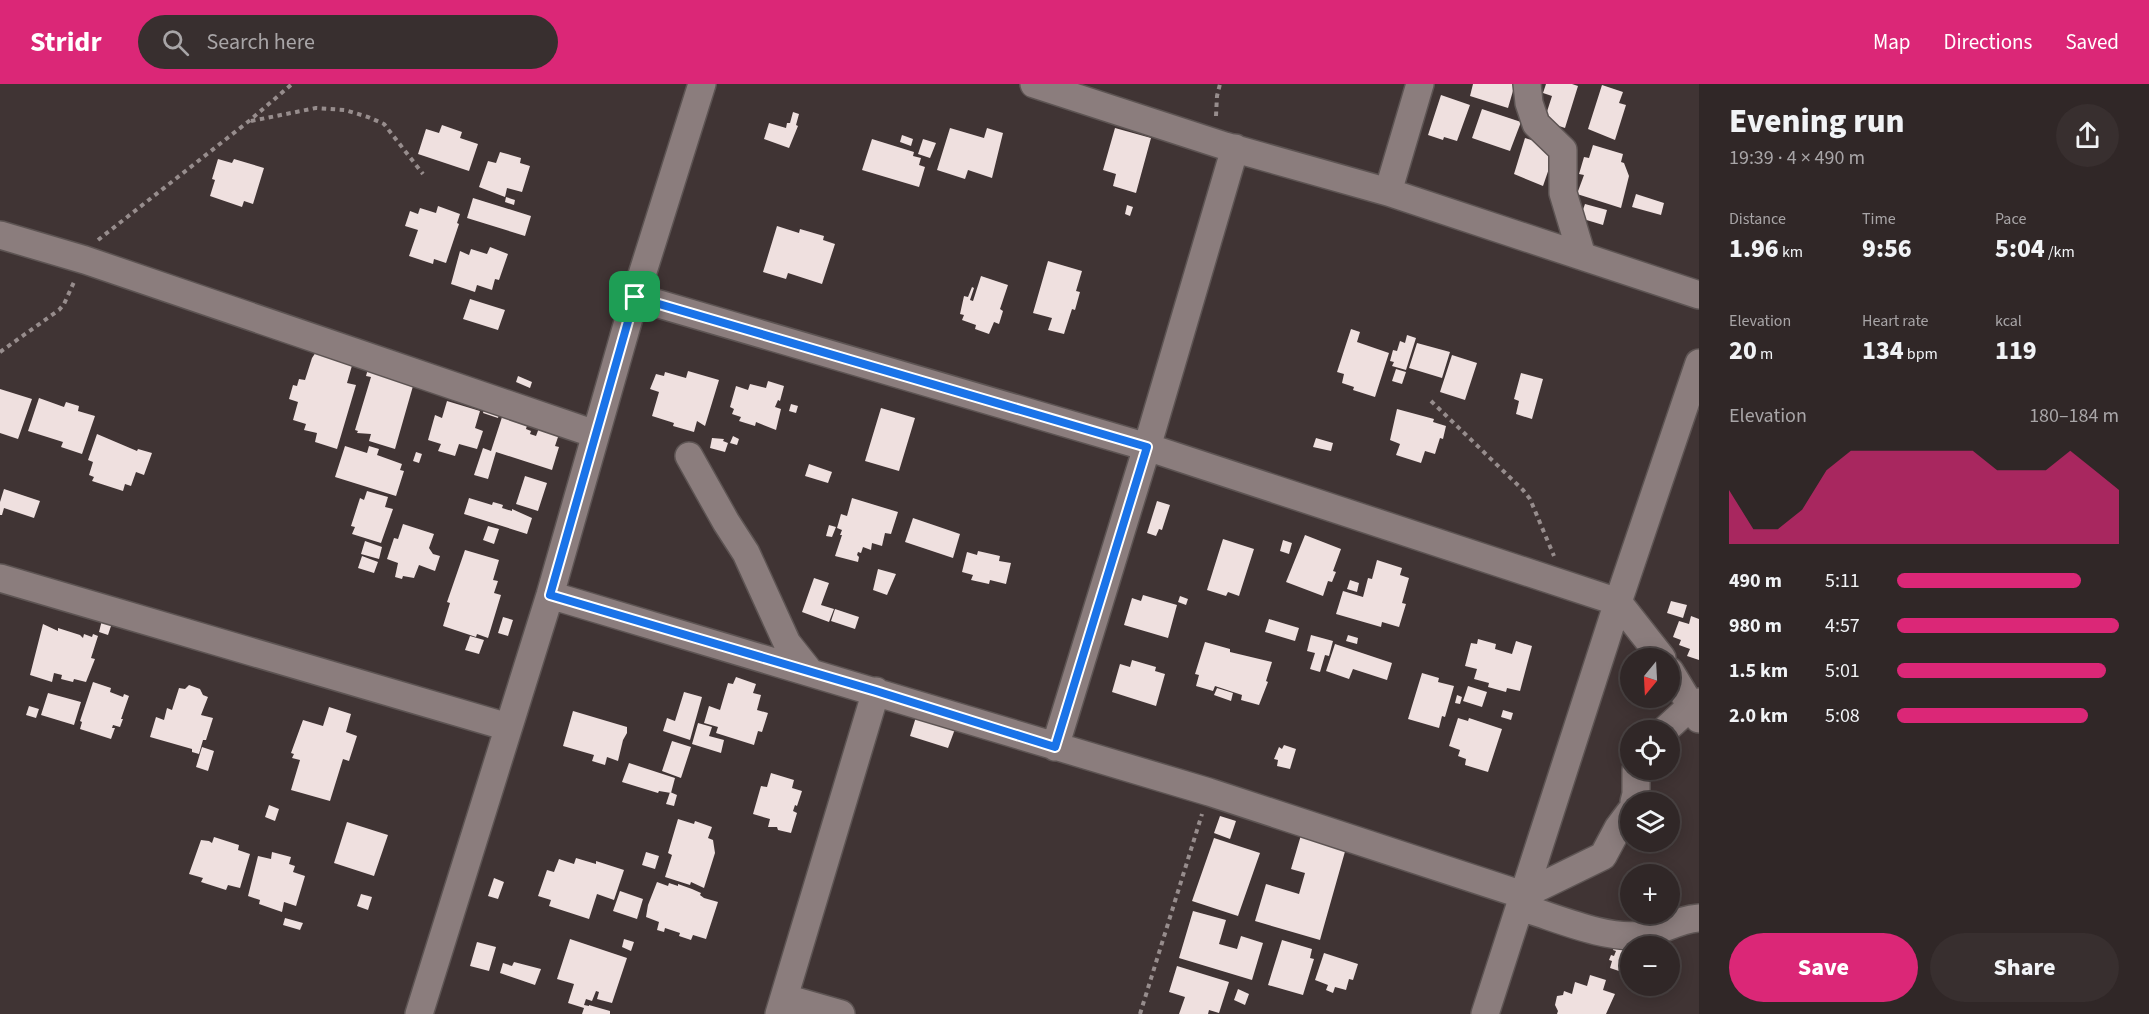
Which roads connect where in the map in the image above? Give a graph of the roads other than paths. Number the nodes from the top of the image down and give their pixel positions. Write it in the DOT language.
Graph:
graph roads {
  1 [pos="702,84"];
  2 [pos="1034,84"];
  3 [pos="1420,84"];
  4 [pos="1527,84"];
  5 [pos="1230,147"];
  6 [pos="1388,192"];
  7 [pos="0,235"];
  8 [pos="1582,256"];
  9 [pos="1699,295"];
  10 [pos="635,297"];
  11 [pos="1699,363"];
  12 [pos="595,434"];
  13 [pos="1147,447"];
  14 [pos="689,456"];
  15 [pos="0,578"];
  16 [pos="550,595"];
  17 [pos="1618,602"];
  18 [pos="1654,648"];
  19 [pos="810,672"];
  20 [pos="1680,684"];
  21 [pos="876,691"];
  22 [pos="1697,709"];
  23 [pos="1680,720"];
  24 [pos="508,727"];
  25 [pos="1055,747"];
  26 [pos="1620,825"];
  27 [pos="1522,901"];
  28 [pos="1699,918"];
  29 [pos="782,1006"];
  30 [pos="419,1014"];
  31 [pos="842,1014"];
  32 [pos="1485,1014"];
  1 -- 10 [label="street"];
  2 -- 5 [label="street"];
  3 -- 6 [label="street"];
  4 -- 8 [label="street"];
  5 -- 6 [label="street"];
  5 -- 13 [label="street"];
  6 -- 8 [label="street"];
  7 -- 12 [label="street"];
  8 -- 9 [label="street"];
  10 -- 12 [label="street"];
  10 -- 13 [label="street"];
  11 -- 17 [label="street"];
  12 -- 16 [label="street"];
  13 -- 17 [label="street"];
  13 -- 25 [label="street"];
  14 -- 19 [label="street"];
  15 -- 24 [label="street"];
  16 -- 19 [label="street"];
  16 -- 24 [label="street"];
  17 -- 18 [label="street"];
  17 -- 27 [label="street"];
  19 -- 21 [label="street"];
  20 -- 22 [label="street"];
  21 -- 25 [label="street"];
  21 -- 29 [label="street"];
  22 -- 23 [label="street"];
  24 -- 30 [label="street"];
  25 -- 27 [label="street"];
  26 -- 27 [label="street"];
  27 -- 28 [label="street"];
  27 -- 32 [label="street"];
  29 -- 31 [label="street"];
}
